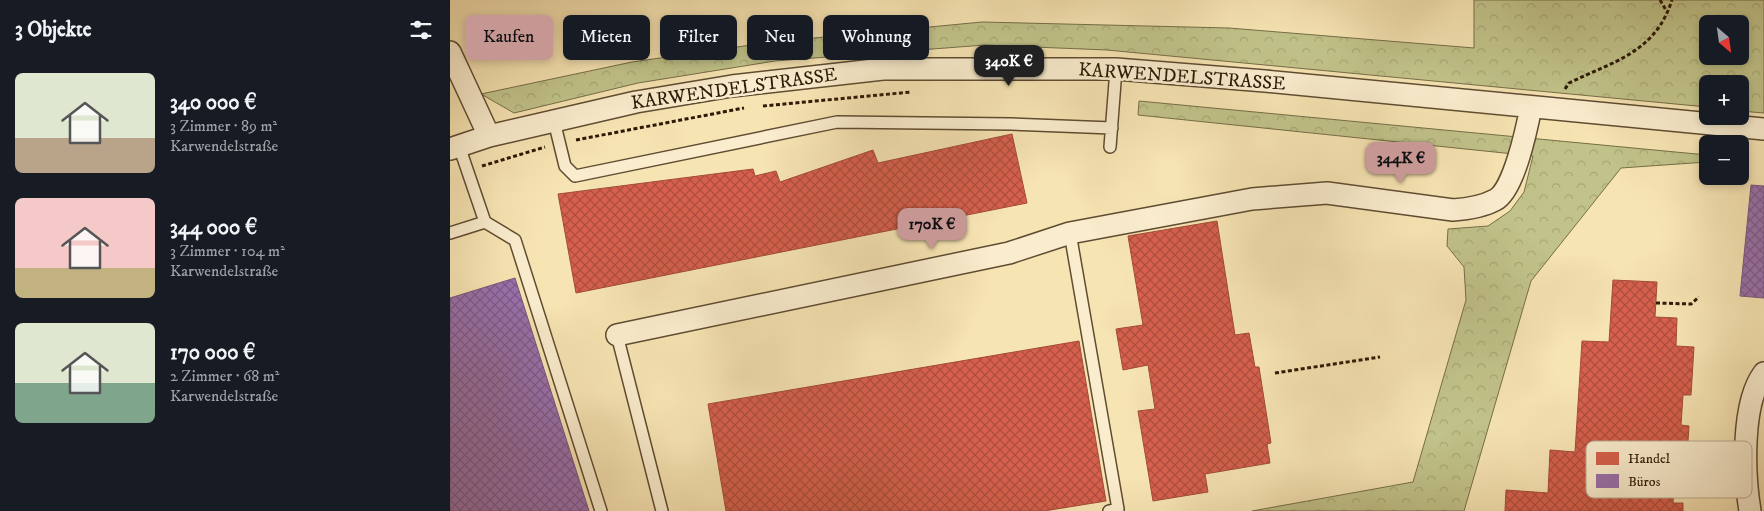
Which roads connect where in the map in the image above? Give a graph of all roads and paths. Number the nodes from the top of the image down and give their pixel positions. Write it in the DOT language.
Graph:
graph roads {
  1 [pos="1660,0"];
  2 [pos="1672,0"];
  3 [pos="1668,13"];
  4 [pos="450,52"];
  5 [pos="1116,69"];
  6 [pos="917,91"];
  7 [pos="1562,95"];
  8 [pos="756,106"];
  9 [pos="747,107"];
  10 [pos="1531,107"];
  11 [pos="554,121"];
  12 [pos="1112,128"];
  13 [pos="1764,129"];
  14 [pos="489,136"];
  15 [pos="560,143"];
  16 [pos="454,147"];
  17 [pos="1110,147"];
  18 [pos="467,170"];
  19 [pos="485,222"];
  20 [pos="450,233"];
  21 [pos="1070,233"];
  22 [pos="1699,297"];
  23 [pos="1656,303"];
  24 [pos="617,335"];
  25 [pos="1380,357"];
  26 [pos="1275,373"];
  27 [pos="1764,373"];
  28 [pos="1747,441"];
  29 [pos="1747,498"];
  30 [pos="601,511"];
  31 [pos="662,511"];
  32 [pos="1109,511"];
  33 [pos="1750,511"];
  1 -- 3 [label="path"];
  2 -- 3 [label="path"];
  3 -- 7 [label="path"];
  4 -- 14 [label="street"];
  5 -- 10 [label="street, KARWENDELSTRASSE"];
  5 -- 11 [label="street, KARWENDELSTRASSE"];
  5 -- 12 [label="lane"];
  6 -- 8 [label="path"];
  9 -- 15 [label="path"];
  10 -- 13 [label="street, KARWENDELSTRASSE"];
  10 -- 21 [label="street"];
  11 -- 14 [label="street, KARWENDELSTRASSE"];
  11 -- 15 [label="lane"];
  12 -- 15 [label="lane"];
  12 -- 17 [label="lane"];
  14 -- 16 [label="street, KARWENDELSTRASSE"];
  15 -- 18 [label="path"];
  16 -- 18 [label="lane"];
  18 -- 19 [label="lane"];
  19 -- 20 [label="lane"];
  19 -- 30 [label="lane"];
  21 -- 24 [label="street"];
  21 -- 32 [label="lane"];
  22 -- 23 [label="path"];
  24 -- 31 [label="lane"];
  25 -- 26 [label="path"];
  27 -- 28 [label="street"];
  29 -- 33 [label="street"];
}
